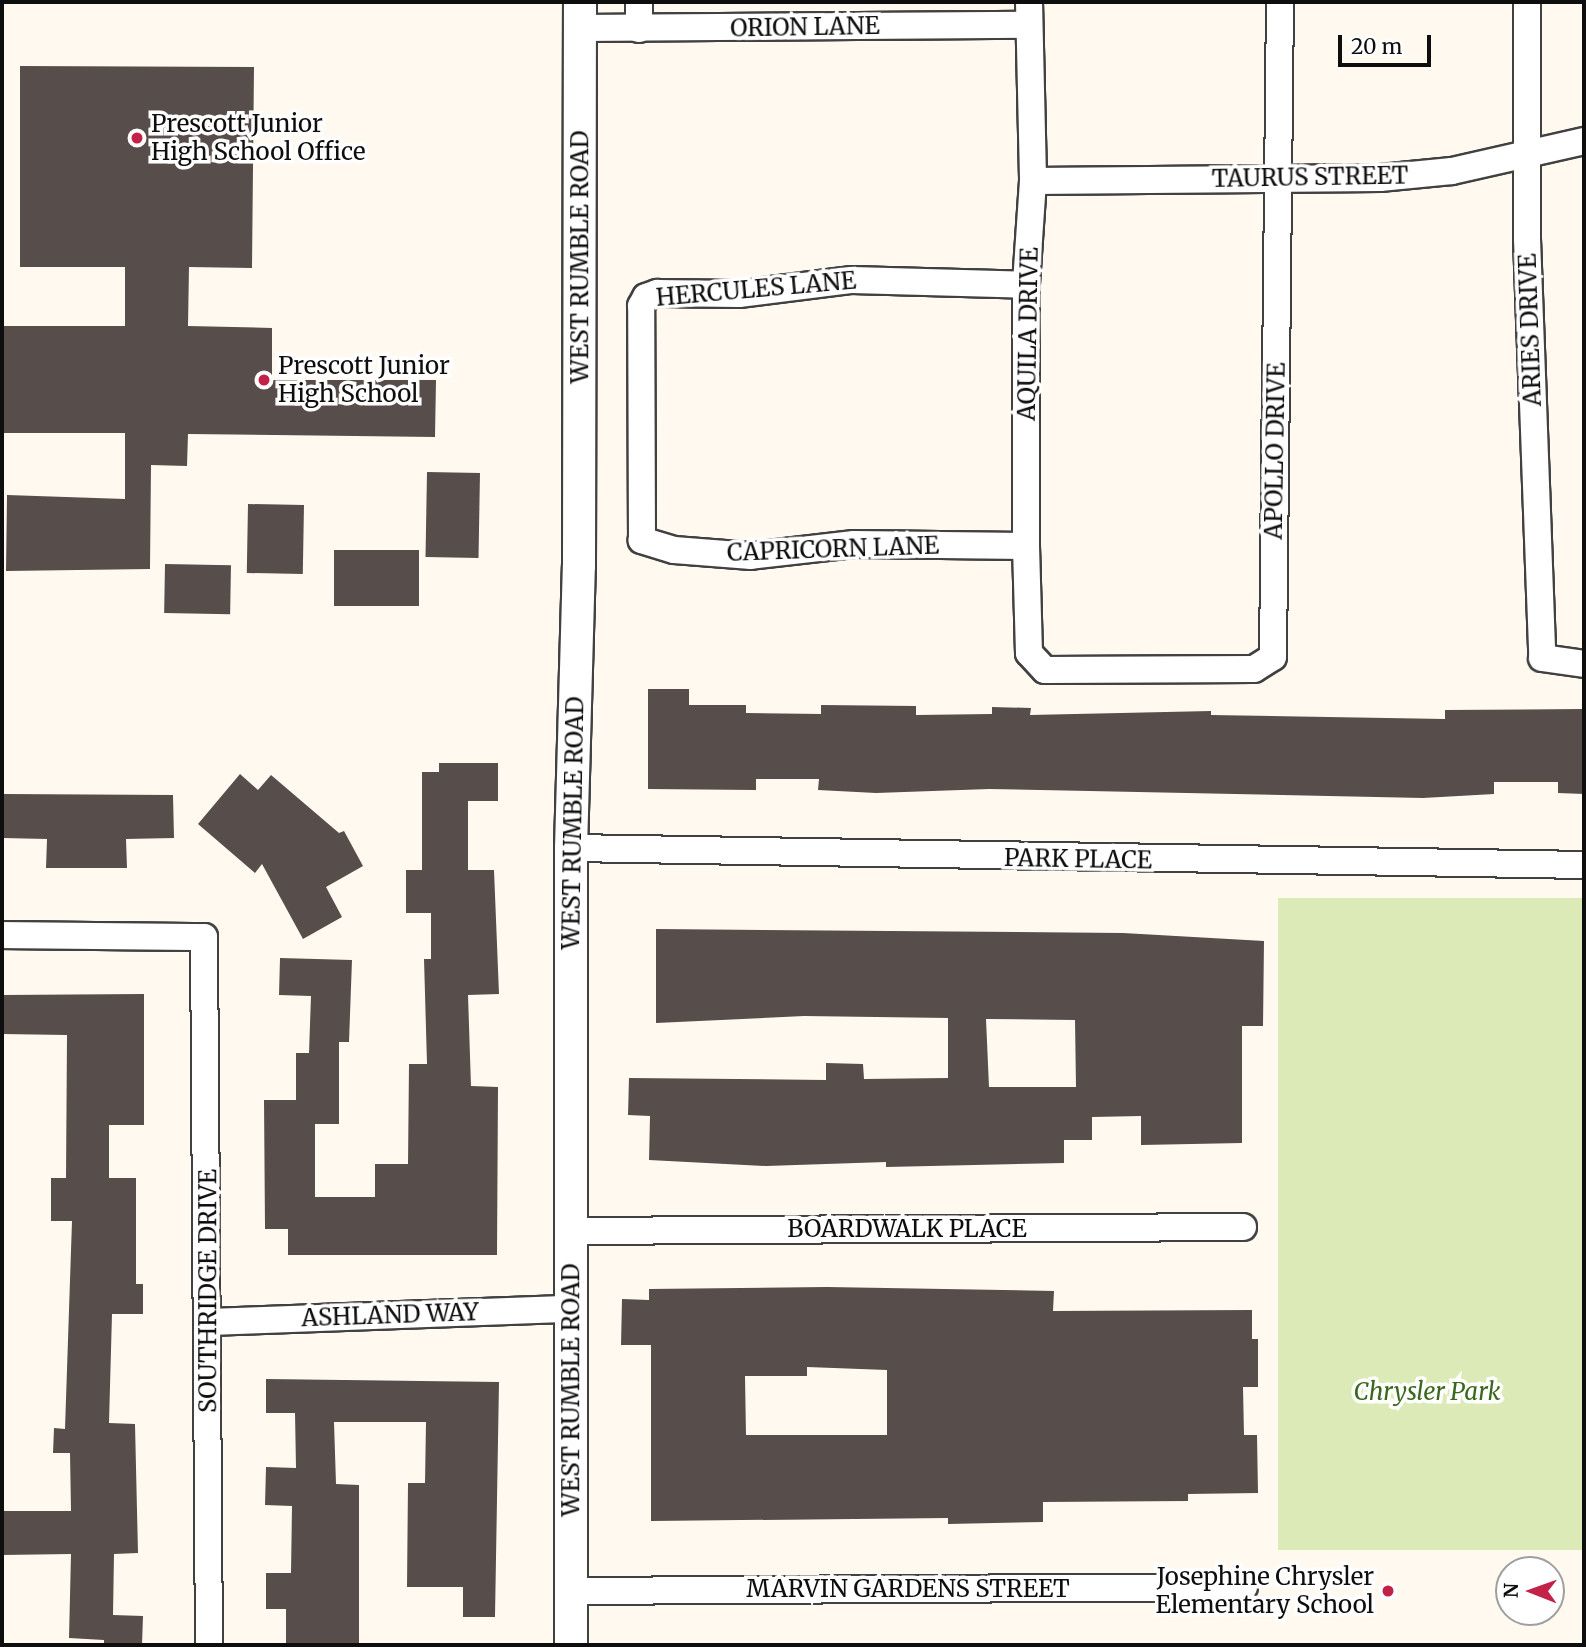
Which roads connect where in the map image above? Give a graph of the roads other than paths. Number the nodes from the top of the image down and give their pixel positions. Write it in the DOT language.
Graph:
graph roads {
  1 [pos="639,2"];
  2 [pos="1280,2"];
  3 [pos="1527,2"];
  4 [pos="1029,13"];
  5 [pos="580,15"];
  6 [pos="631,29"];
  7 [pos="1584,141"];
  8 [pos="1527,154"];
  9 [pos="1278,178"];
  10 [pos="1033,181"];
  11 [pos="1026,285"];
  12 [pos="642,540"];
  13 [pos="1026,546"];
  14 [pos="1036,664"];
  15 [pos="1584,664"];
  16 [pos="571,848"];
  17 [pos="1584,865"];
  18 [pos="2,934"];
  19 [pos="1243,1227"];
  20 [pos="571,1231"];
  21 [pos="571,1309"];
  22 [pos="209,1322"];
  23 [pos="1244,1587"];
  24 [pos="571,1591"];
  25 [pos="209,1645"];
  26 [pos="571,1645"];
  1 -- 6 [label="street"];
  2 -- 9 [label="street, APOLLO DRIVE"];
  3 -- 8 [label="street, ARIES DRIVE"];
  4 -- 6 [label="street, ORION LANE"];
  4 -- 10 [label="street, AQUILA DRIVE"];
  5 -- 6 [label="street, ORION LANE"];
  5 -- 16 [label="street, WEST RUMBLE ROAD"];
  7 -- 8 [label="street, TAURUS STREET"];
  8 -- 9 [label="street, TAURUS STREET"];
  8 -- 15 [label="street, ARIES DRIVE"];
  9 -- 10 [label="street, TAURUS STREET"];
  9 -- 14 [label="street, APOLLO DRIVE"];
  10 -- 11 [label="street, AQUILA DRIVE"];
  11 -- 12 [label="street, HERCULES LANE"];
  11 -- 13 [label="street, AQUILA DRIVE"];
  12 -- 13 [label="street, CAPRICORN LANE"];
  13 -- 14 [label="street, AQUILA DRIVE"];
  16 -- 17 [label="street, PARK PLACE"];
  16 -- 20 [label="street, WEST RUMBLE ROAD"];
  18 -- 22 [label="street, SOUTHRIDGE DRIVE"];
  19 -- 20 [label="street, BOARDWALK PLACE"];
  20 -- 21 [label="street, WEST RUMBLE ROAD"];
  21 -- 22 [label="street, ASHLAND WAY"];
  21 -- 24 [label="street, WEST RUMBLE ROAD"];
  22 -- 25 [label="street, SOUTHRIDGE DRIVE"];
  23 -- 24 [label="street, MARVIN GARDENS STREET"];
  24 -- 26 [label="street, WEST RUMBLE ROAD"];
}
